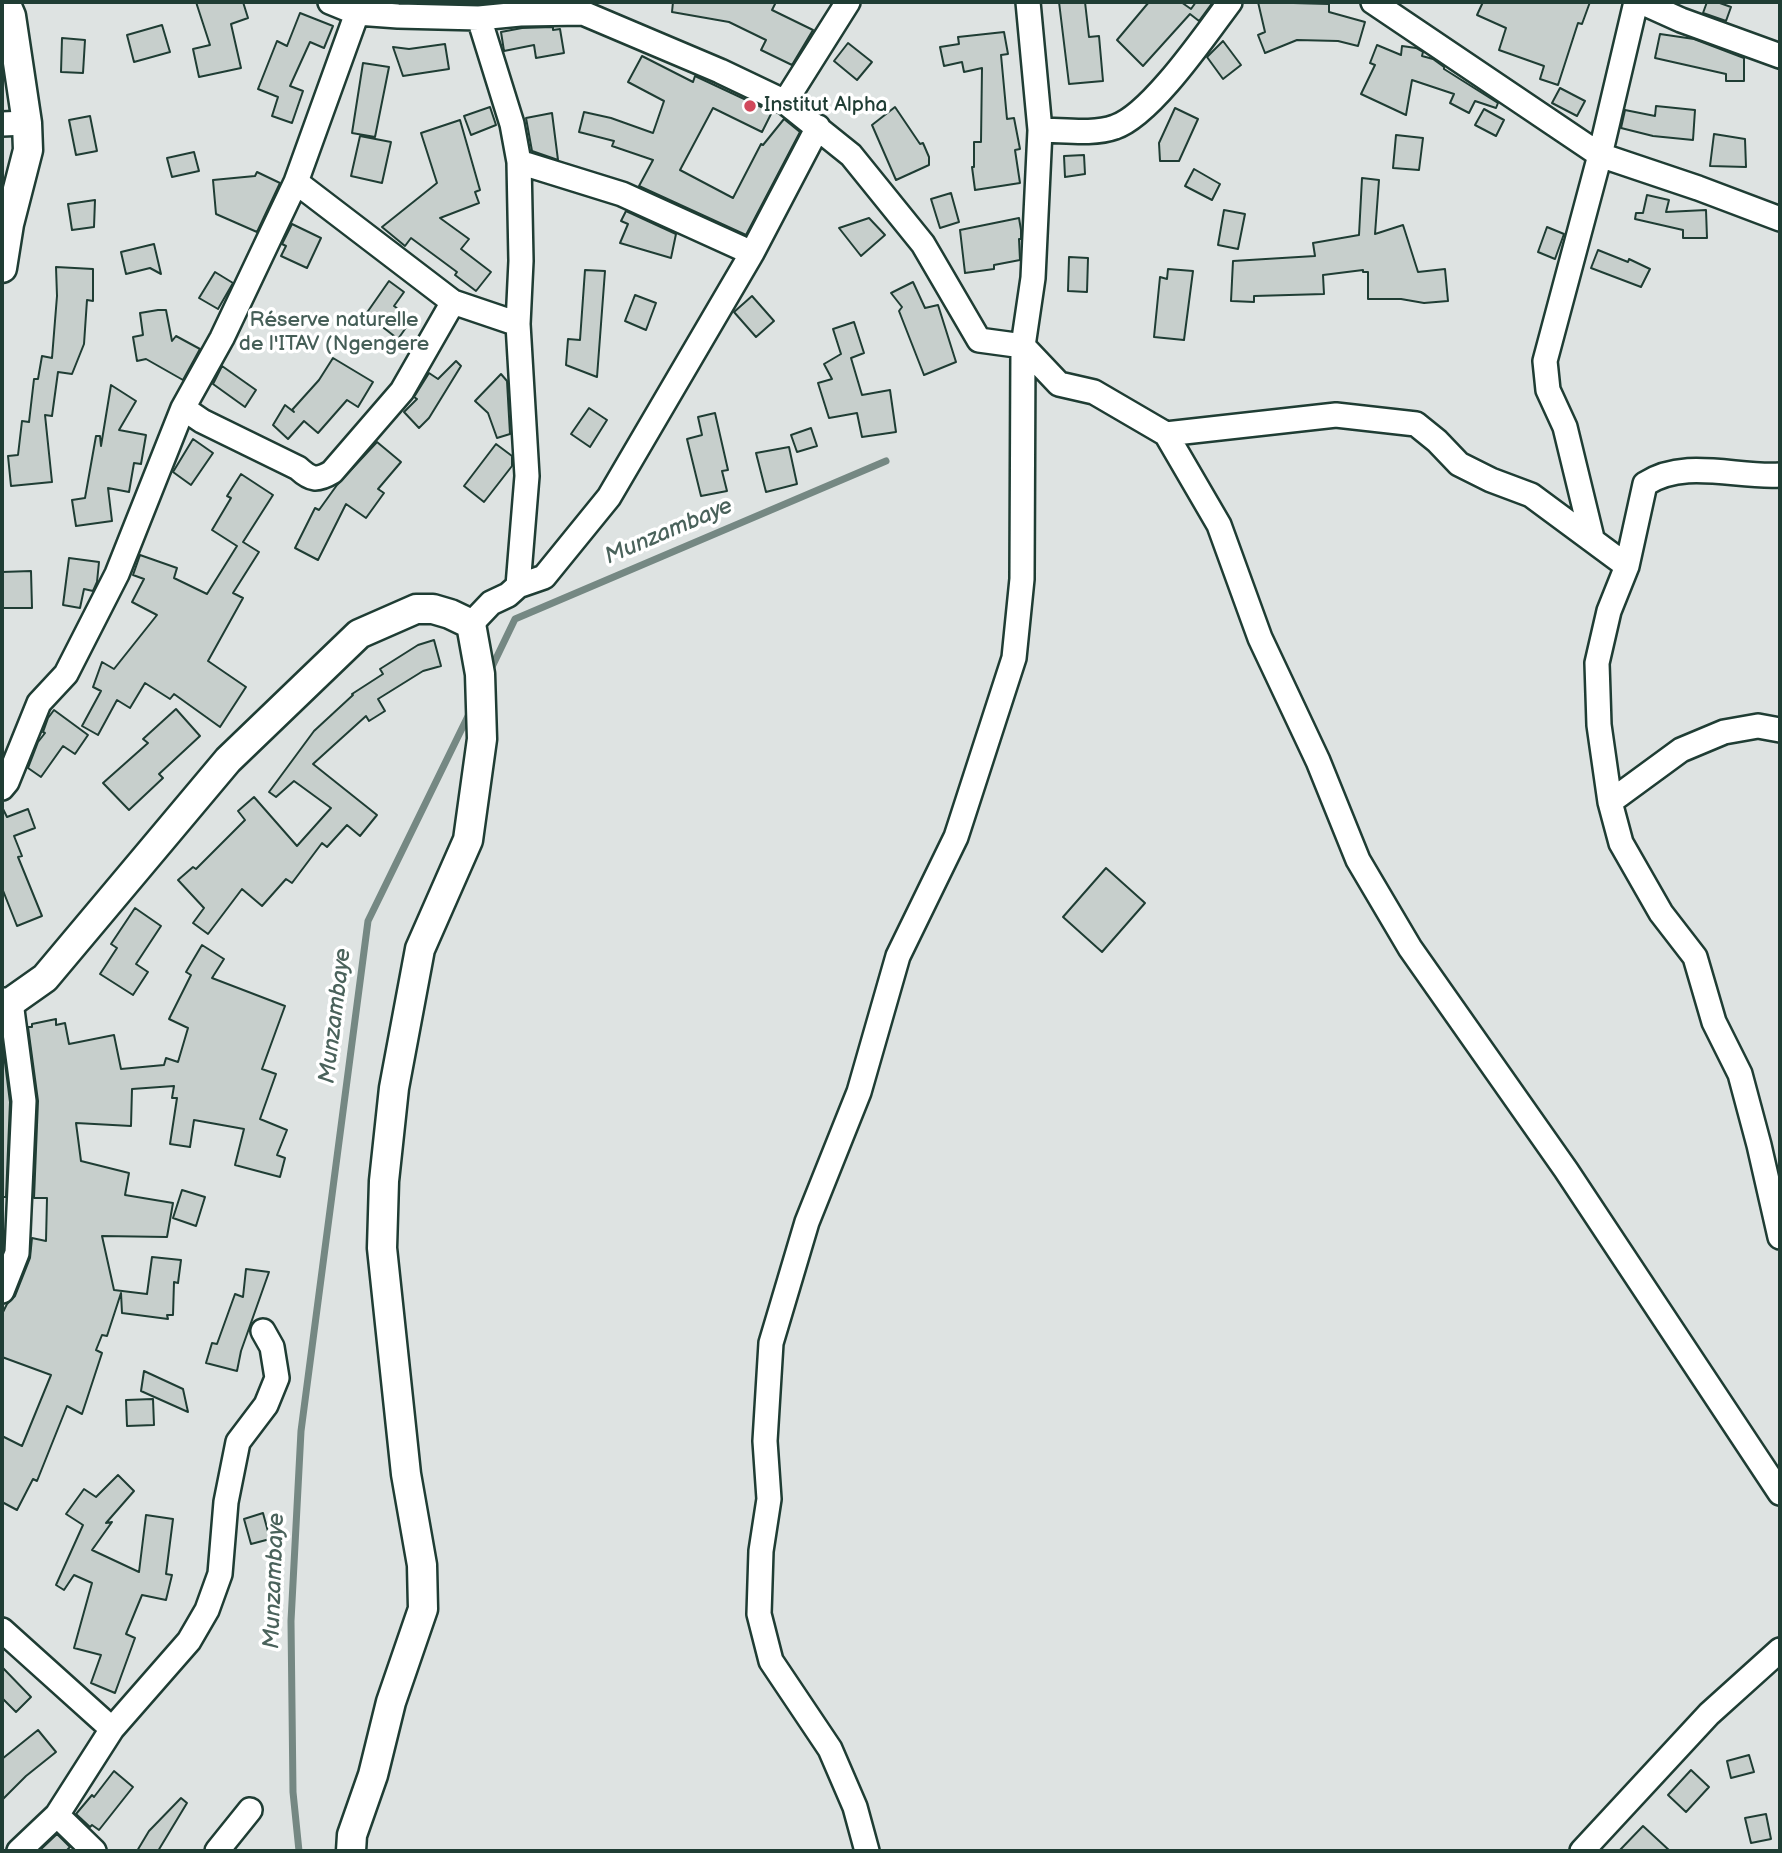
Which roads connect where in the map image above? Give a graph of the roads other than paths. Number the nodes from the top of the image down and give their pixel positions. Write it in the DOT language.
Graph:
graph roads {
  1 [pos="5,2"];
  2 [pos="330,2"];
  3 [pos="848,2"];
  4 [pos="1028,2"];
  5 [pos="1230,2"];
  6 [pos="1373,2"];
  7 [pos="1639,2"];
  8 [pos="359,7"];
  9 [pos="479,18"];
  10 [pos="1780,56"];
  11 [pos="785,102"];
  12 [pos="15,123"];
  13 [pos="818,127"];
  14 [pos="1040,130"];
  15 [pos="1600,155"];
  16 [pos="519,162"];
  17 [pos="296,182"];
  18 [pos="1780,219"];
  19 [pos="752,253"];
  20 [pos="2,268"];
  21 [pos="453,302"];
  22 [pos="518,324"];
  23 [pos="1023,346"];
  24 [pos="183,408"];
  25 [pos="1166,434"];
  26 [pos="1780,475"];
  27 [pos="1592,538"];
  28 [pos="1628,566"];
  29 [pos="518,586"];
  30 [pos="471,624"];
  31 [pos="1780,730"];
  32 [pos="2,788"];
  33 [pos="1610,802"];
  34 [pos="6,1003"];
  35 [pos="1780,1237"];
  36 [pos="2,1291"];
  37 [pos="262,1331"];
  38 [pos="1780,1493"];
  39 [pos="2,1630"];
  40 [pos="1780,1650"];
  41 [pos="112,1729"];
  42 [pos="250,1810"];
  43 [pos="57,1815"];
  44 [pos="19,1851"];
  45 [pos="94,1851"];
  46 [pos="217,1851"];
  47 [pos="351,1851"];
  48 [pos="866,1851"];
  49 [pos="1581,1851"];
  1 -- 12 [label="street"];
  2 -- 8 [label="street"];
  3 -- 11 [label="street"];
  4 -- 14 [label="street"];
  5 -- 14 [label="street"];
  6 -- 15 [label="street"];
  7 -- 10 [label="street"];
  7 -- 15 [label="street"];
  8 -- 9 [label="street"];
  8 -- 17 [label="street"];
  9 -- 11 [label="street"];
  9 -- 16 [label="street"];
  11 -- 13 [label="street"];
  12 -- 20 [label="street"];
  13 -- 19 [label="street"];
  13 -- 23 [label="street"];
  14 -- 23 [label="street"];
  15 -- 18 [label="street"];
  15 -- 27 [label="street"];
  16 -- 19 [label="street"];
  16 -- 22 [label="street"];
  17 -- 21 [label="street"];
  17 -- 24 [label="street"];
  19 -- 29 [label="street"];
  21 -- 22 [label="street"];
  21 -- 24 [label="street"];
  22 -- 29 [label="street"];
  23 -- 25 [label="street"];
  23 -- 48 [label="street"];
  24 -- 32 [label="street"];
  25 -- 27 [label="street"];
  25 -- 38 [label="street"];
  26 -- 28 [label="street"];
  27 -- 28 [label="street"];
  28 -- 33 [label="street"];
  29 -- 30 [label="street"];
  30 -- 34 [label="street"];
  30 -- 47 [label="street"];
  31 -- 33 [label="street"];
  33 -- 35 [label="street"];
  34 -- 36 [label="street"];
  37 -- 41 [label="street"];
  39 -- 41 [label="street"];
  40 -- 49 [label="street"];
  41 -- 43 [label="street"];
  42 -- 46 [label="street"];
  43 -- 44 [label="street"];
  43 -- 45 [label="street"];
}
